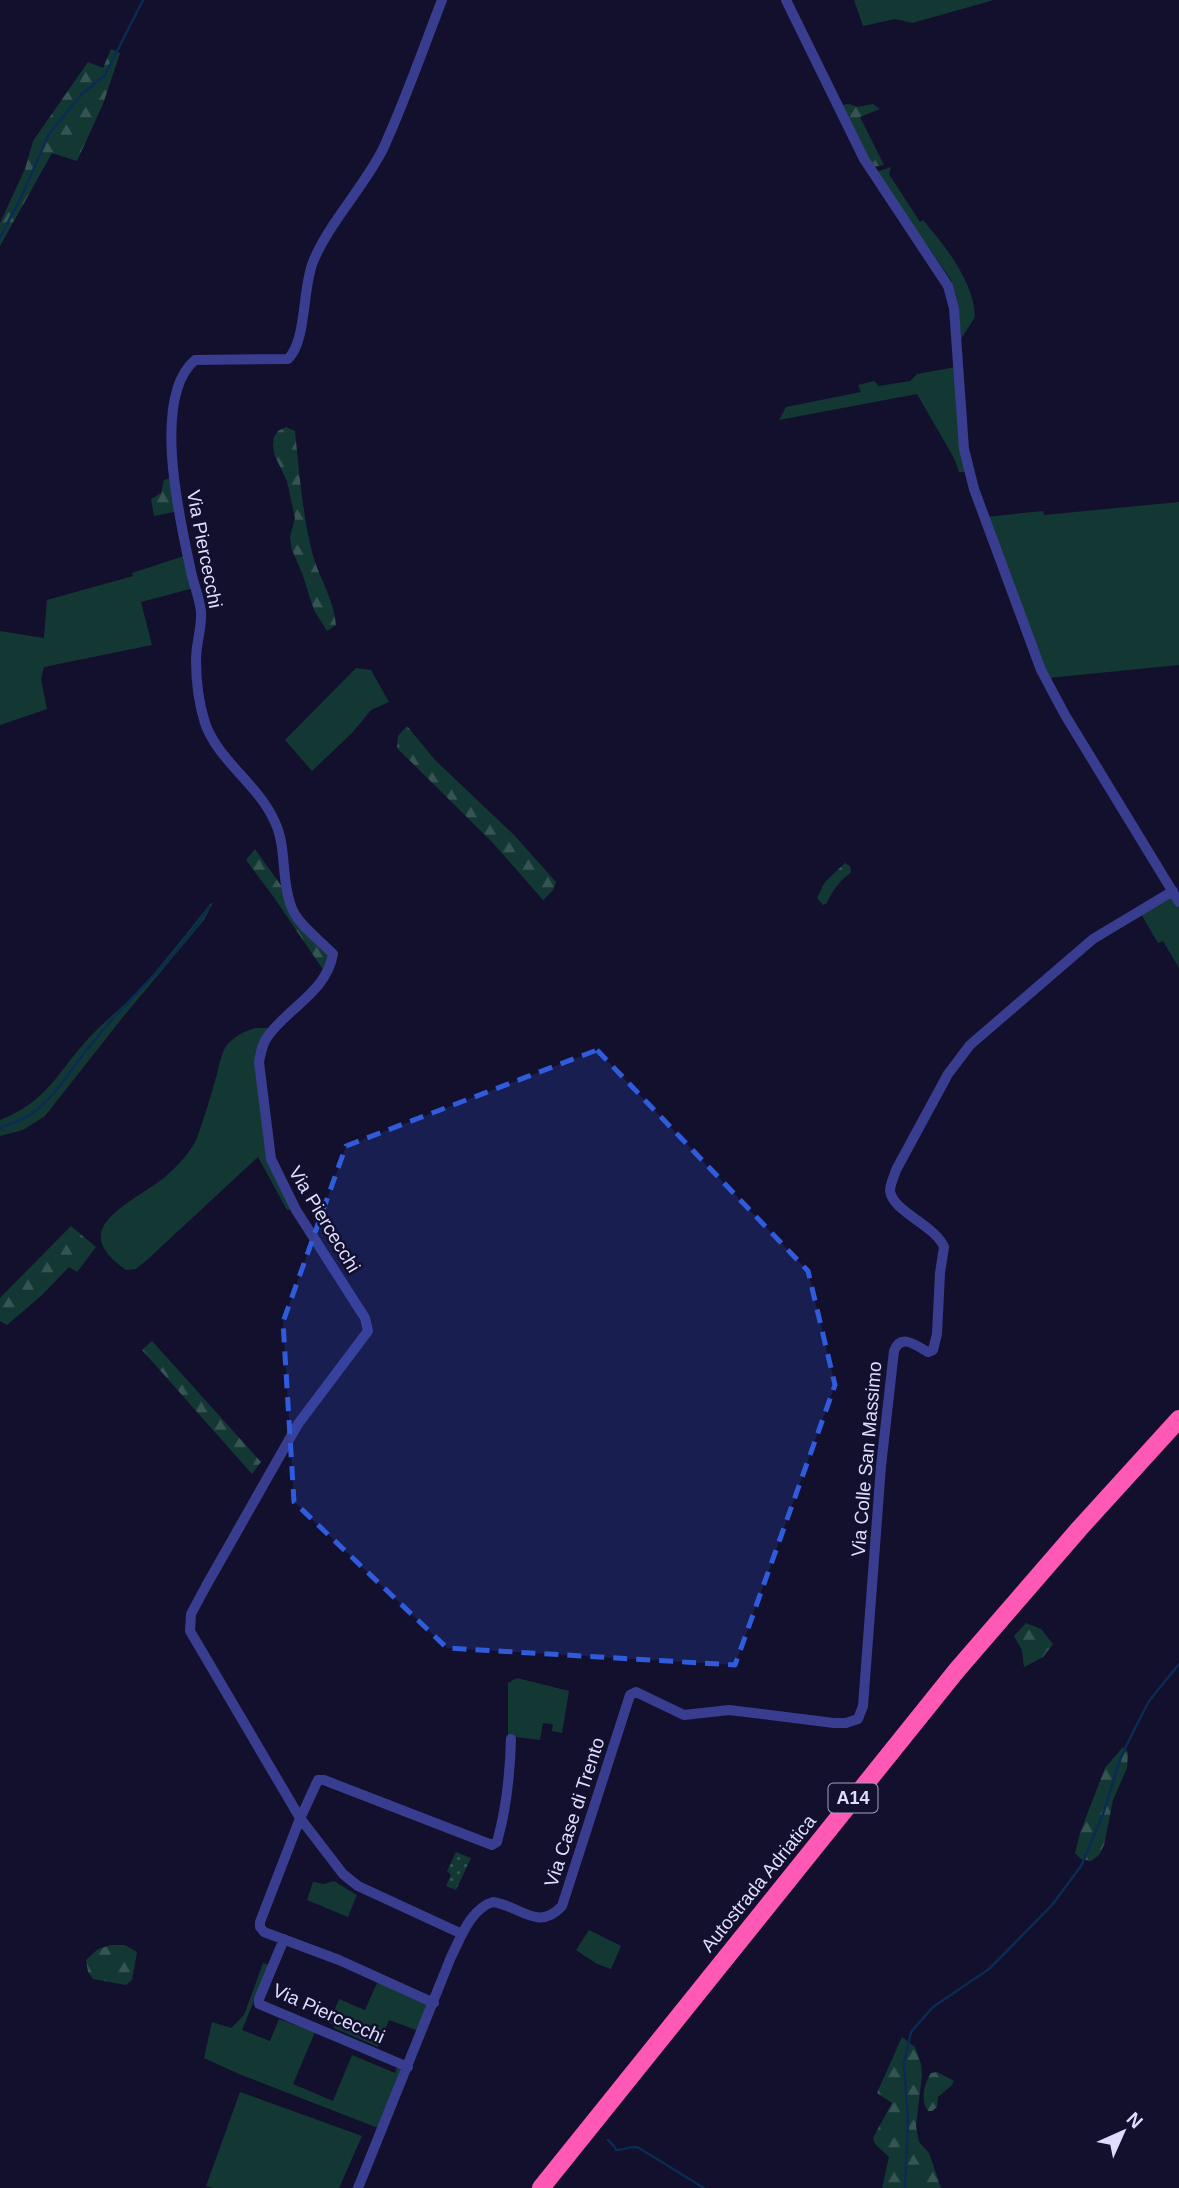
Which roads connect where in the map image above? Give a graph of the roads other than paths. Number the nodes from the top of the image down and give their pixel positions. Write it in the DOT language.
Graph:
graph roads {
  1 [pos="442,0"];
  2 [pos="786,0"];
  3 [pos="1173,891"];
  4 [pos="1179,902"];
  5 [pos="1179,1419"];
  6 [pos="1179,1436"];
  7 [pos="858,1719"];
  8 [pos="511,1739"];
  9 [pos="300,1818"];
  10 [pos="462,1934"];
  11 [pos="284,1939"];
  12 [pos="433,2003"];
  13 [pos="408,2067"];
  14 [pos="358,2188"];
  15 [pos="541,2188"];
  16 [pos="556,2188"];
  1 -- 9 [label="street, Via Piercecchi"];
  2 -- 3 [label="street"];
  3 -- 4 [label="street"];
  3 -- 7 [label="street, Via Colle San Massimo"];
  5 -- 15 [label="highway, Autostrada Adriatica / A14"];
  6 -- 16 [label="highway, Autostrada Adriatica / A14"];
  7 -- 10 [label="street, Via Case di Trento"];
  8 -- 9 [label="street"];
  9 -- 10 [label="street, Via Piercecchi"];
  9 -- 11 [label="street"];
  10 -- 12 [label="street, Via Case di Trento"];
  11 -- 12 [label="street"];
  11 -- 13 [label="street, Via Piercecchi"];
  12 -- 13 [label="street, Via Case di Trento"];
  13 -- 14 [label="street, Via Case di Trento"];
}
